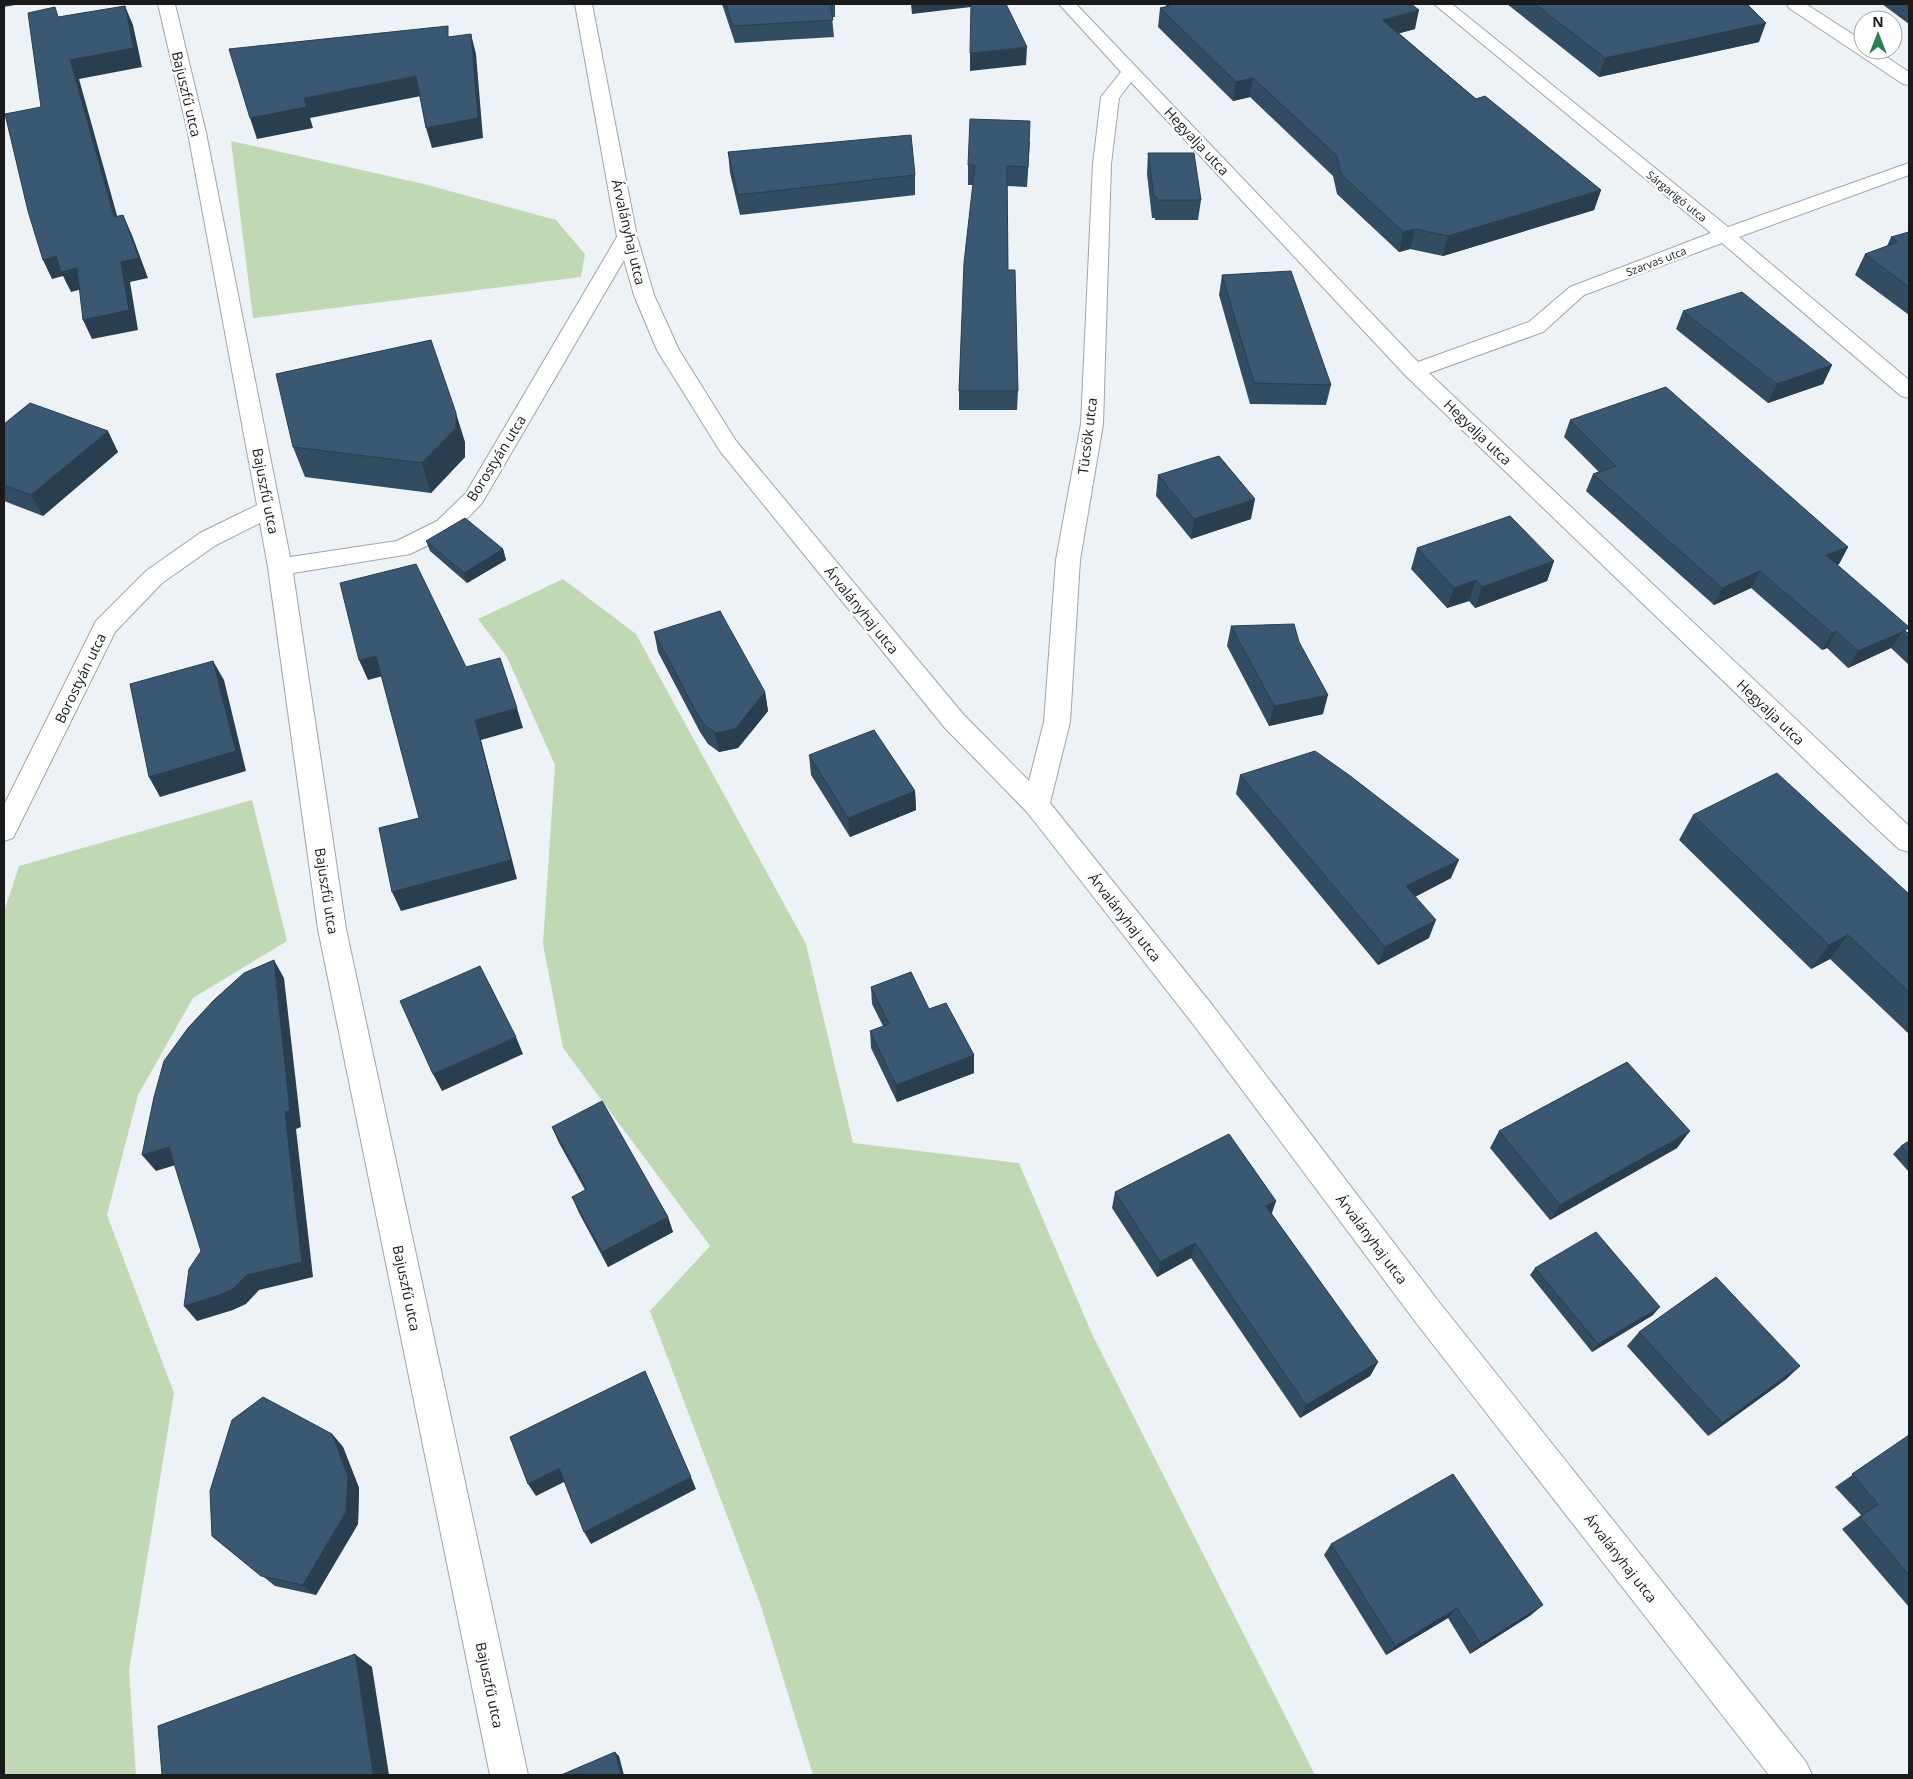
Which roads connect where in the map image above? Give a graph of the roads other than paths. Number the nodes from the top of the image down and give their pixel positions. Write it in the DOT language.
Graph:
graph roads {
  1 [pos="166,4"];
  2 [pos="584,4"];
  3 [pos="1066,4"];
  4 [pos="1442,4"];
  5 [pos="1795,4"];
  6 [pos="1853,43"];
  7 [pos="1879,60"];
  8 [pos="1131,71"];
  9 [pos="1909,80"];
  10 [pos="1909,169"];
  11 [pos="1725,235"];
  12 [pos="627,236"];
  13 [pos="1414,371"];
  14 [pos="1909,391"];
  15 [pos="269,509"];
  16 [pos="280,567"];
  17 [pos="1036,805"];
  18 [pos="4,831"];
  19 [pos="1909,841"];
  20 [pos="509,1775"];
  21 [pos="1794,1775"];
  1 -- 15 [label="street, Bajuszfű utca"];
  2 -- 12 [label="street, Árvalányhaj utca"];
  3 -- 8 [label="street, Hegyalja utca"];
  4 -- 11 [label="street, Sárgarigó utca"];
  5 -- 6 [label="street"];
  7 -- 9 [label="street"];
  8 -- 13 [label="street, Hegyalja utca"];
  8 -- 17 [label="street, Tücsök utca"];
  10 -- 11 [label="street, Szarvas utca"];
  11 -- 13 [label="street, Szarvas utca"];
  11 -- 14 [label="street, Sárgarigó utca"];
  12 -- 16 [label="street, Borostyán utca"];
  12 -- 17 [label="street, Árvalányhaj utca"];
  13 -- 19 [label="street, Hegyalja utca"];
  15 -- 16 [label="street, Bajuszfű utca"];
  15 -- 18 [label="street, Borostyán utca"];
  16 -- 20 [label="street, Bajuszfű utca"];
  17 -- 21 [label="street, Árvalányhaj utca"];
}
